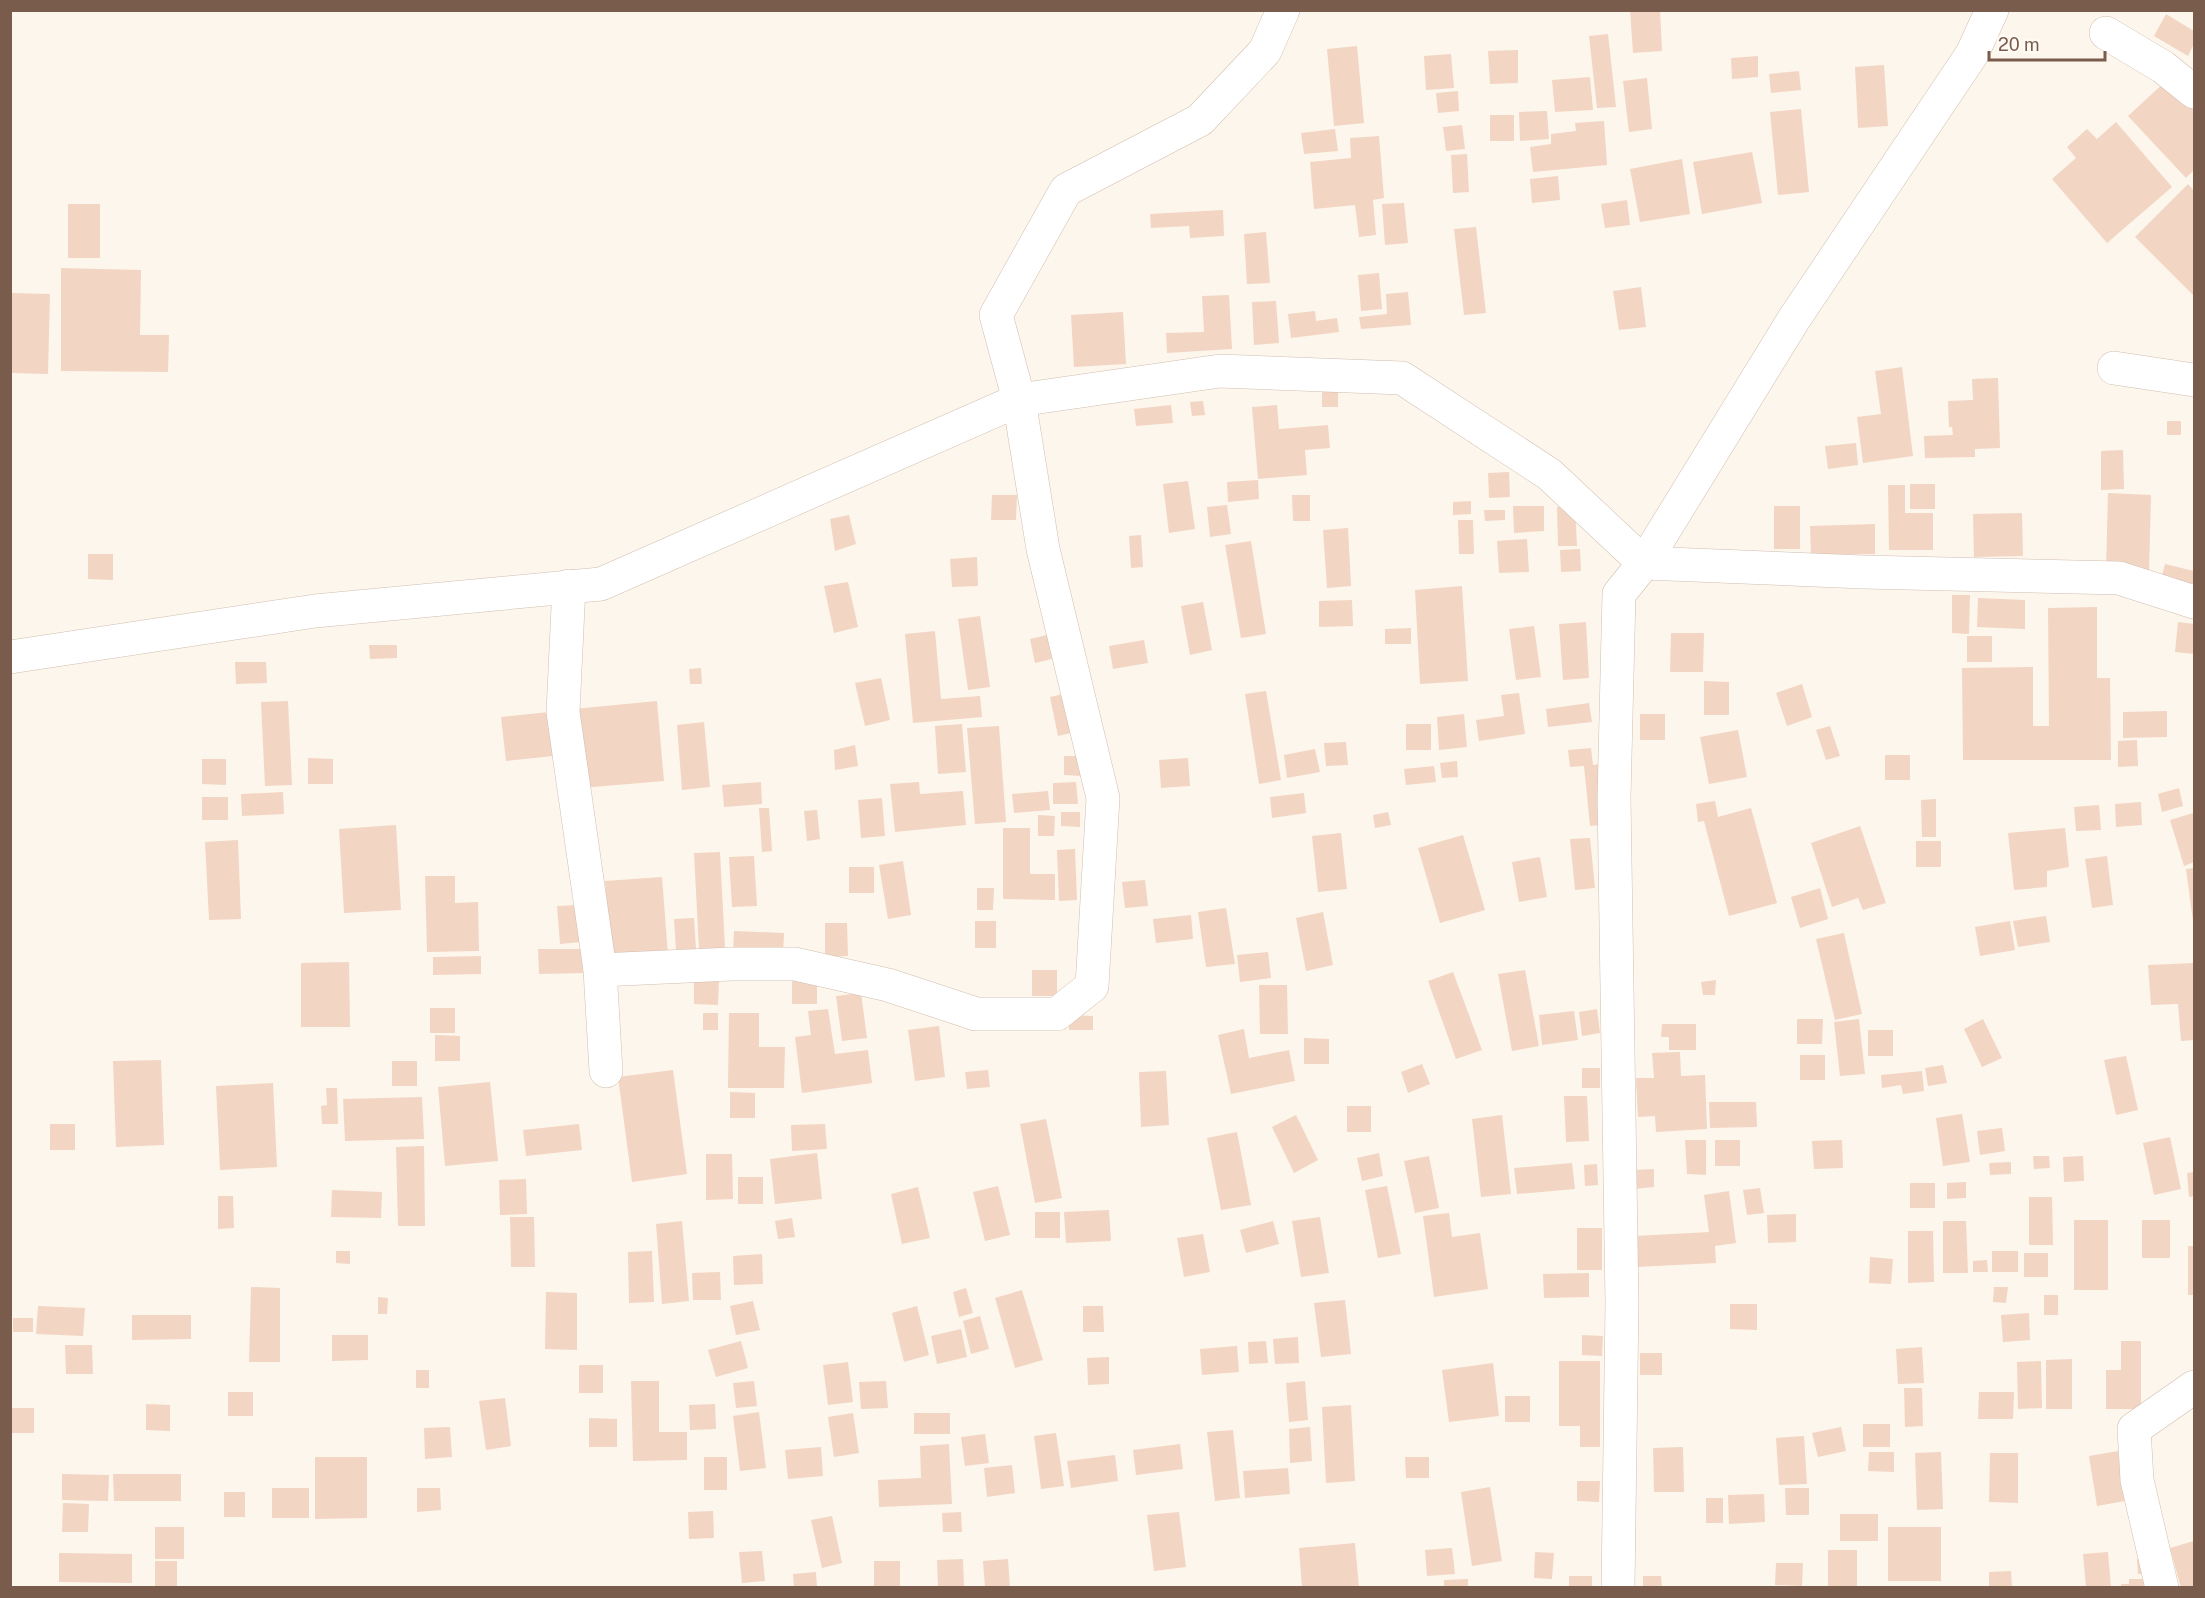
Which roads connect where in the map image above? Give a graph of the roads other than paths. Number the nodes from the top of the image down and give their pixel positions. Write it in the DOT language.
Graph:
graph roads {
  1 [pos="1283,10"];
  2 [pos="1992,10"];
  3 [pos="2106,33"];
  4 [pos="2194,92"];
  5 [pos="2114,368"];
  6 [pos="2194,380"];
  7 [pos="1018,400"];
  8 [pos="1644,563"];
  9 [pos="569,586"];
  10 [pos="2194,602"];
  11 [pos="10,657"];
  12 [pos="600,970"];
  13 [pos="606,1071"];
  14 [pos="2194,1387"];
  15 [pos="1618,1587"];
  16 [pos="2162,1587"];
  1 -- 7 [label="street"];
  2 -- 8 [label="street"];
  3 -- 4 [label="street"];
  5 -- 6 [label="street"];
  7 -- 8 [label="street"];
  7 -- 9 [label="street"];
  7 -- 12 [label="street"];
  8 -- 10 [label="street"];
  8 -- 15 [label="street"];
  9 -- 11 [label="street"];
  9 -- 12 [label="street"];
  12 -- 13 [label="street"];
  14 -- 16 [label="street"];
}
